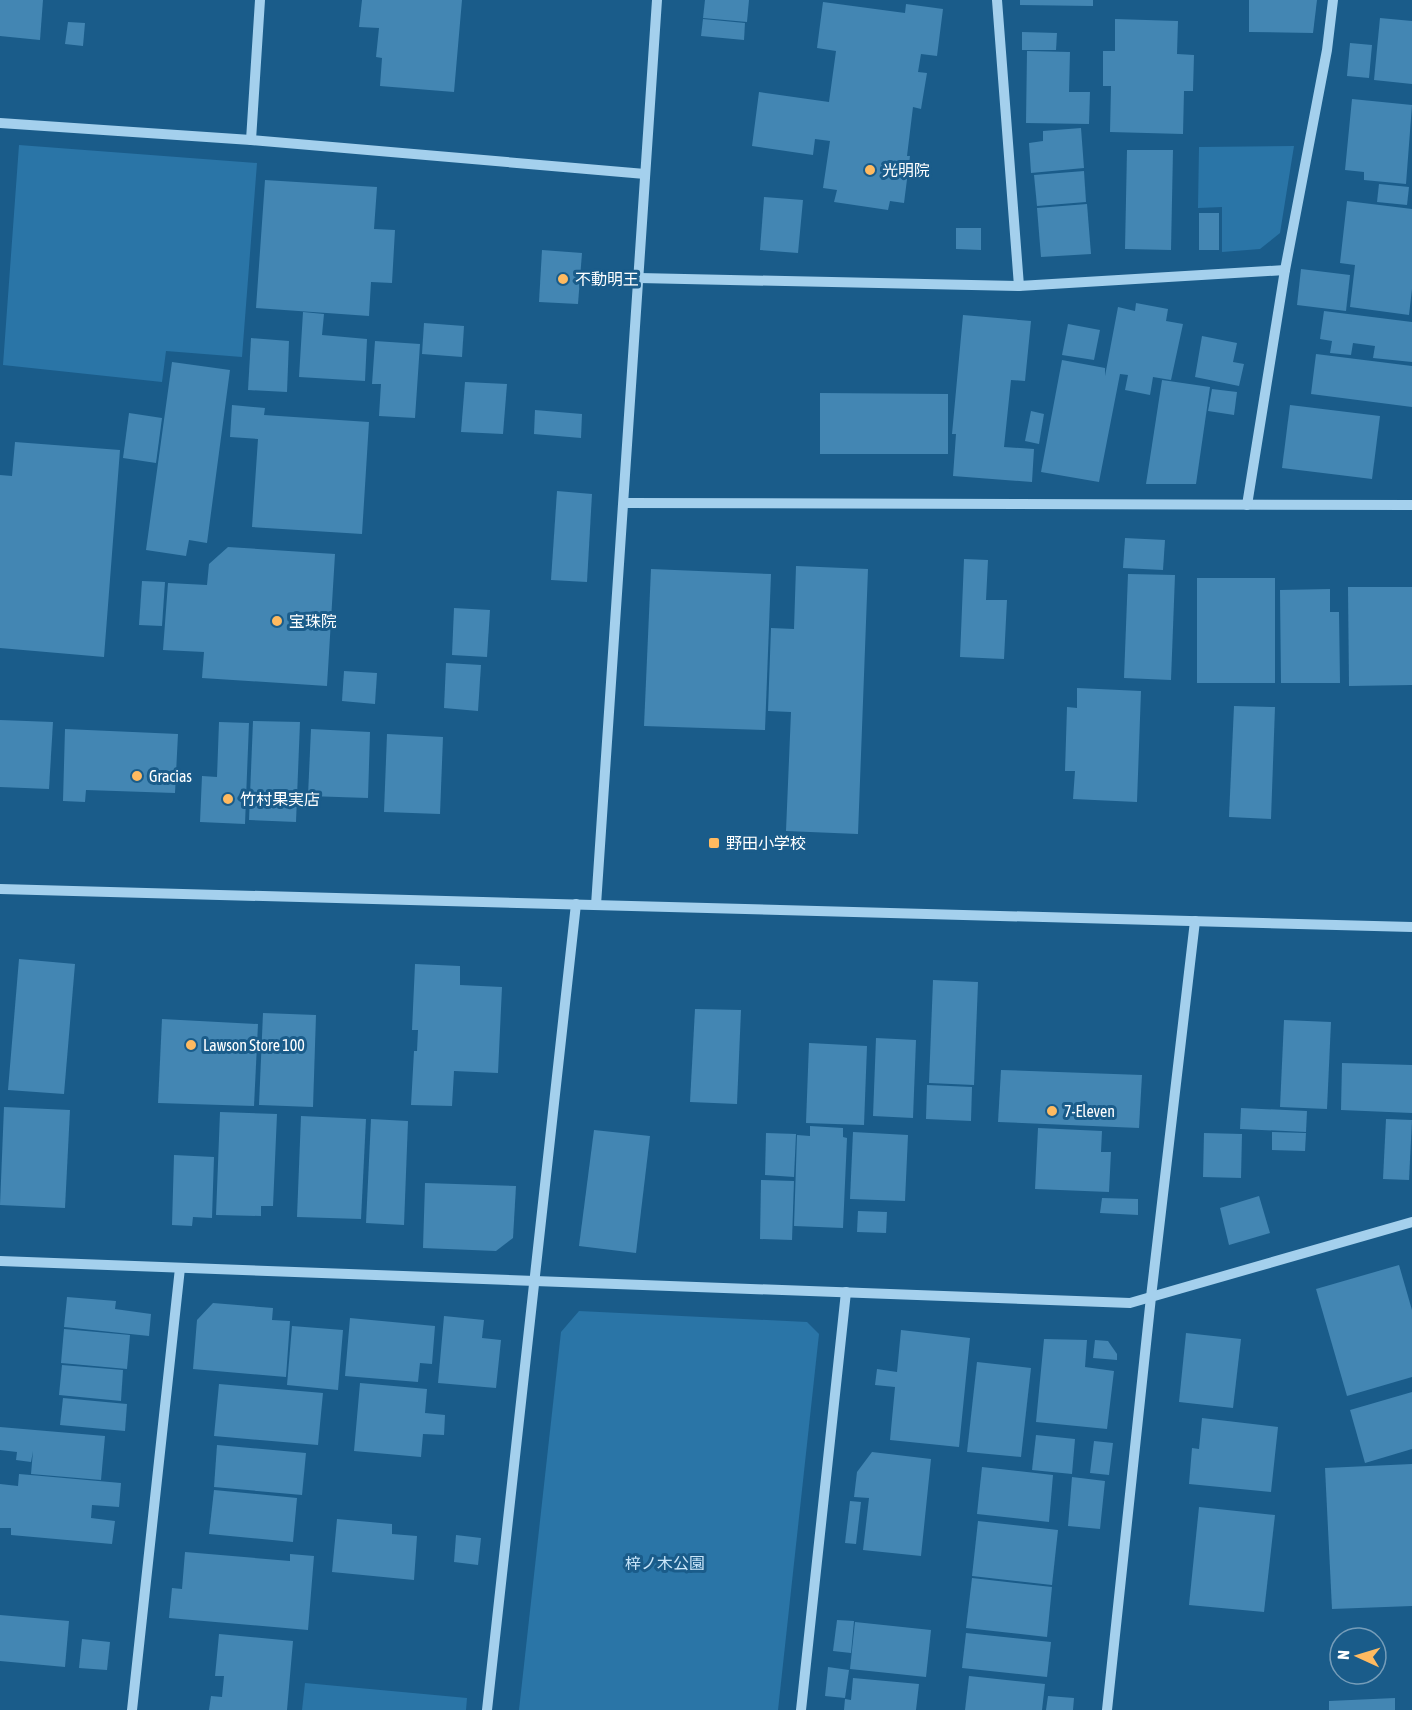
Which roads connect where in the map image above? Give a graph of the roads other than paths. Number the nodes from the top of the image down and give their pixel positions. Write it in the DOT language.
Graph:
graph roads {
  1 [pos="260,0"];
  2 [pos="657,0"];
  3 [pos="997,0"];
  4 [pos="1333,0"];
  5 [pos="0,123"];
  6 [pos="251,140"];
  7 [pos="645,174"];
  8 [pos="1285,270"];
  9 [pos="639,278"];
  10 [pos="1019,286"];
  11 [pos="624,502"];
  12 [pos="1246,505"];
  13 [pos="1412,505"];
  14 [pos="0,889"];
  15 [pos="576,904"];
  16 [pos="596,905"];
  17 [pos="1195,921"];
  18 [pos="1412,927"];
  19 [pos="1412,1222"];
  20 [pos="0,1261"];
  21 [pos="180,1268"];
  22 [pos="533,1281"];
  23 [pos="846,1293"];
  24 [pos="1151,1297"];
  25 [pos="132,1710"];
  26 [pos="487,1710"];
  27 [pos="801,1710"];
  28 [pos="1107,1710"];
  1 -- 6 [label="street"];
  2 -- 7 [label="street"];
  3 -- 10 [label="street"];
  4 -- 8 [label="street"];
  5 -- 6 [label="street"];
  6 -- 7 [label="street"];
  7 -- 9 [label="street"];
  8 -- 10 [label="street"];
  8 -- 12 [label="street"];
  9 -- 10 [label="street"];
  9 -- 11 [label="street"];
  11 -- 12 [label="street"];
  11 -- 16 [label="street"];
  12 -- 13 [label="street"];
  14 -- 15 [label="street"];
  15 -- 16 [label="street"];
  15 -- 22 [label="street"];
  16 -- 17 [label="street"];
  17 -- 18 [label="street"];
  17 -- 24 [label="street"];
  19 -- 24 [label="street"];
  20 -- 21 [label="street"];
  21 -- 22 [label="street"];
  21 -- 25 [label="street"];
  22 -- 23 [label="street"];
  22 -- 26 [label="street"];
  23 -- 24 [label="street"];
  23 -- 27 [label="street"];
  24 -- 28 [label="street"];
}
